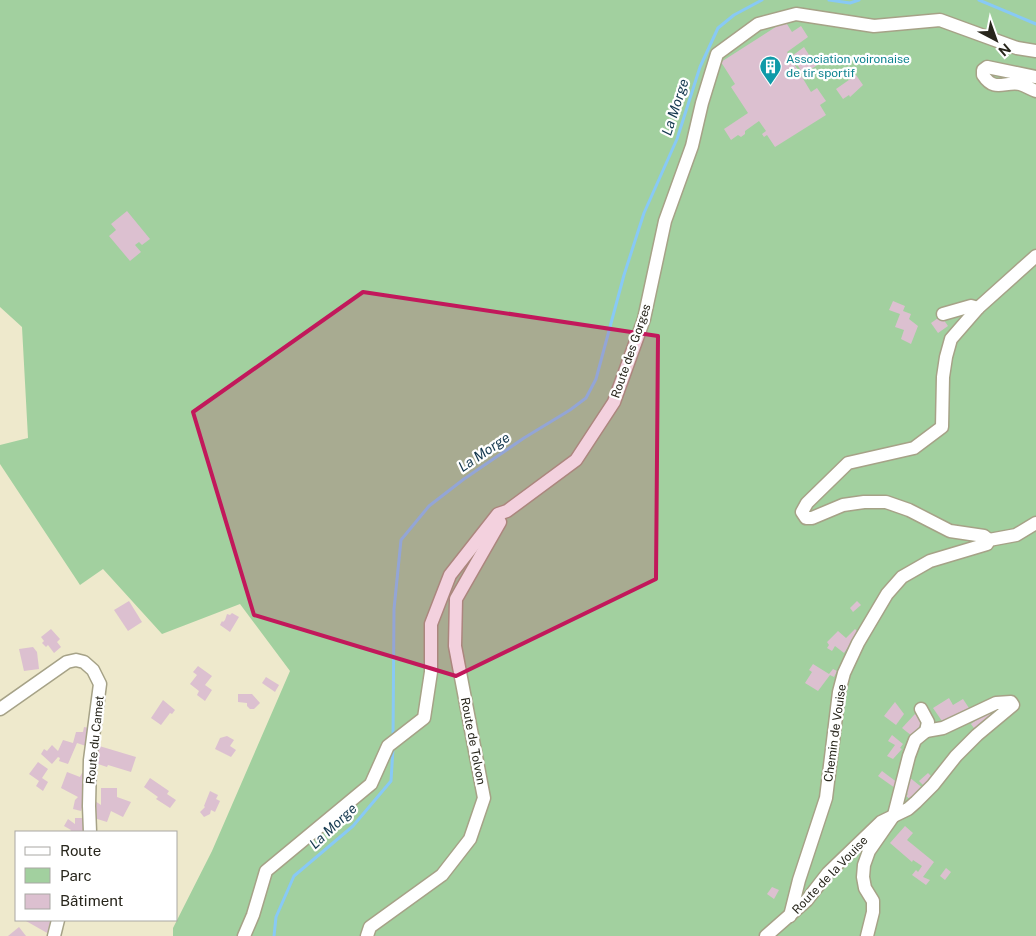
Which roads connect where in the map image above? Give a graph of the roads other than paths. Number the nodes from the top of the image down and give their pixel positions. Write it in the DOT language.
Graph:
graph roads {
  1 [pos="1036,51"];
  2 [pos="1036,77"];
  3 [pos="1036,90"];
  4 [pos="1036,256"];
  5 [pos="978,308"];
  6 [pos="943,314"];
  7 [pos="507,511"];
  8 [pos="1036,523"];
  9 [pos="989,540"];
  10 [pos="0,709"];
  11 [pos="921,709"];
  12 [pos="926,731"];
  13 [pos="894,815"];
  14 [pos="90,831"];
  15 [pos="790,916"];
  16 [pos="58,921"];
  17 [pos="54,936"];
  18 [pos="244,936"];
  19 [pos="367,936"];
  20 [pos="766,936"];
  21 [pos="867,936"];
  1 -- 7 [label="street, Route des Gorges"];
  2 -- 3 [label="street"];
  4 -- 5 [label="street"];
  5 -- 6 [label="street"];
  5 -- 9 [label="street"];
  7 -- 18 [label="street, Route des Gorges"];
  7 -- 19 [label="street, Route de Tolvon"];
  8 -- 9 [label="street"];
  9 -- 15 [label="street, Chemin de Vouise"];
  10 -- 14 [label="street, Route du Camet"];
  11 -- 12 [label="street"];
  12 -- 13 [label="street"];
  12 -- 13 [label="street, Route de la Vouise"];
  13 -- 15 [label="street, Route de la Vouise"];
  13 -- 21 [label="street"];
  15 -- 20 [label="street, Route de la Vouise"];
  16 -- 17 [label="street"];
}
